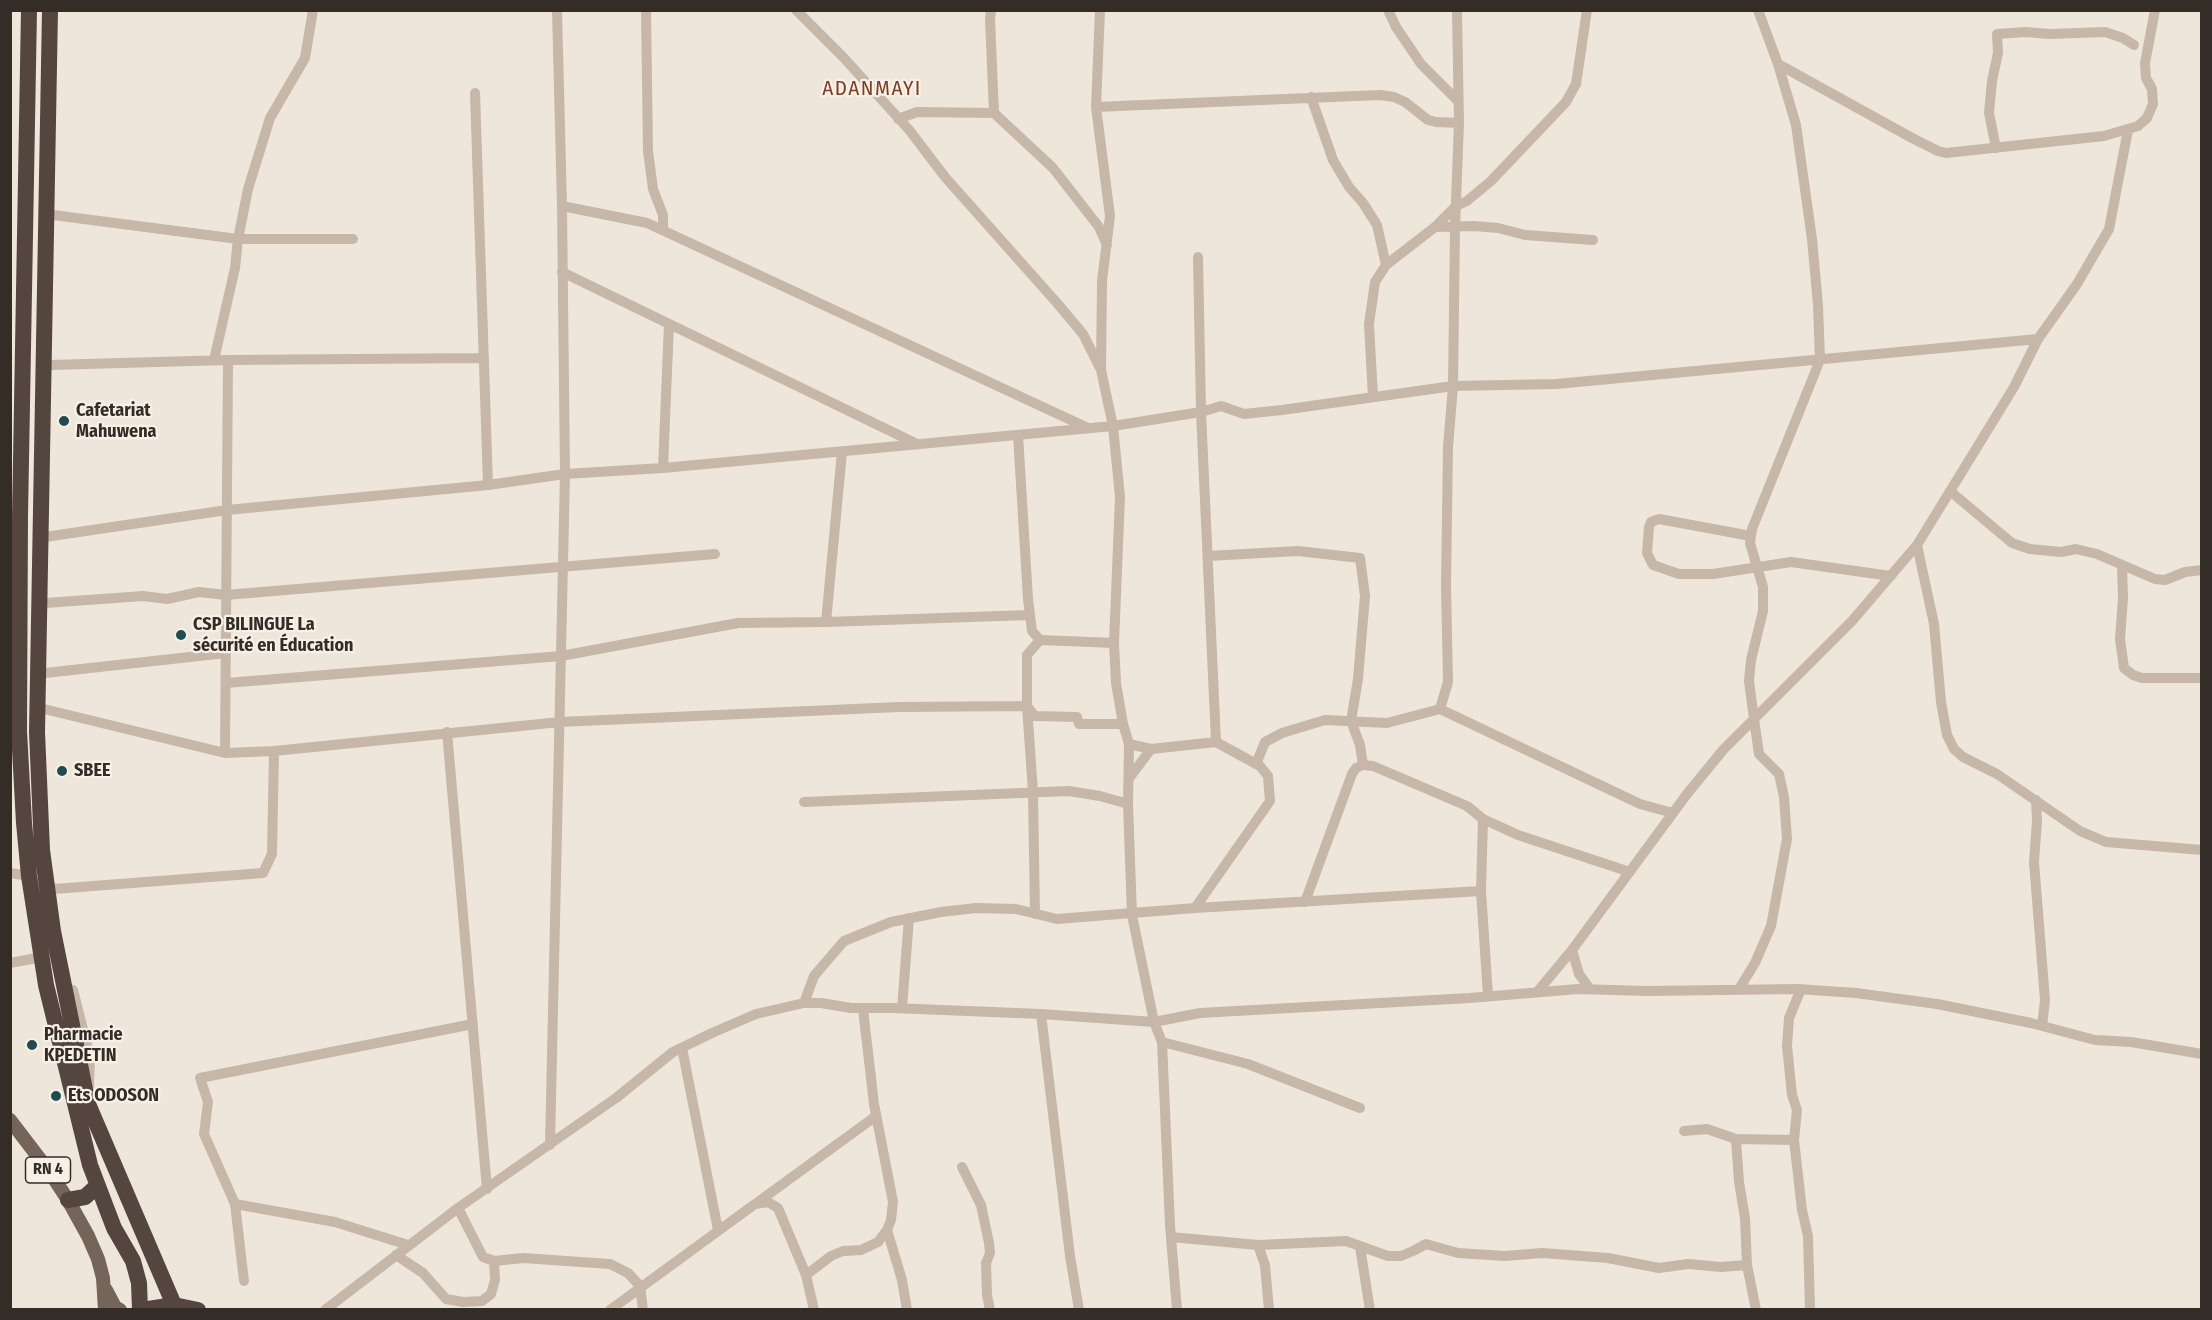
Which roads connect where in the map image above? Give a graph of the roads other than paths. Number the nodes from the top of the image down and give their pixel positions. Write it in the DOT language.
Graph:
graph roads {
  1 [pos="29,10"];
  2 [pos="50,10"];
  3 [pos="56,10"];
  4 [pos="313,10"];
  5 [pos="557,10"];
  6 [pos="646,10"];
  7 [pos="796,10"];
  8 [pos="991,10"];
  9 [pos="1100,10"];
  10 [pos="1388,10"];
  11 [pos="1457,10"];
  12 [pos="1587,10"];
  13 [pos="1758,10"];
  14 [pos="2155,10"];
  15 [pos="2134,45"];
  16 [pos="1778,64"];
  17 [pos="475,93"];
  18 [pos="1311,97"];
  19 [pos="1458,101"];
  20 [pos="1096,107"];
  21 [pos="994,113"];
  22 [pos="898,119"];
  23 [pos="1458,123"];
  24 [pos="2128,130"];
  25 [pos="1996,148"];
  26 [pos="562,206"];
  27 [pos="1456,206"];
  28 [pos="53,215"];
  29 [pos="1435,227"];
  30 [pos="1455,227"];
  31 [pos="663,230"];
  32 [pos="238,239"];
  33 [pos="353,239"];
  34 [pos="1593,240"];
  35 [pos="1107,246"];
  36 [pos="1198,257"];
  37 [pos="1386,265"];
  38 [pos="562,272"];
  39 [pos="17,281"];
  40 [pos="669,324"];
  41 [pos="2038,339"];
  42 [pos="484,358"];
  43 [pos="214,360"];
  44 [pos="228,360"];
  45 [pos="1820,360"];
  46 [pos="50,365"];
  47 [pos="1101,370"];
  48 [pos="1453,386"];
  49 [pos="1373,397"];
  50 [pos="1201,412"];
  51 [pos="1113,426"];
  52 [pos="1089,428"];
  53 [pos="1018,435"];
  54 [pos="916,443"];
  55 [pos="16,447"];
  56 [pos="842,452"];
  57 [pos="663,468"];
  58 [pos="565,474"];
  59 [pos="488,485"];
  60 [pos="1950,491"];
  61 [pos="227,510"];
  62 [pos="15,516"];
  63 [pos="1751,536"];
  64 [pos="45,537"];
  65 [pos="1917,545"];
  66 [pos="715,554"];
  67 [pos="1208,556"];
  68 [pos="2122,565"];
  69 [pos="563,567"];
  70 [pos="1758,568"];
  71 [pos="2202,570"];
  72 [pos="1891,576"];
  73 [pos="226,595"];
  74 [pos="45,603"];
  75 [pos="1029,615"];
  76 [pos="15,620"];
  77 [pos="826,622"];
  78 [pos="1040,640"];
  79 [pos="1114,643"];
  80 [pos="226,653"];
  81 [pos="561,656"];
  82 [pos="45,673"];
  83 [pos="2202,678"];
  84 [pos="226,683"];
  85 [pos="1026,706"];
  86 [pos="44,709"];
  87 [pos="1440,709"];
  88 [pos="1754,719"];
  89 [pos="1352,721"];
  90 [pos="560,722"];
  91 [pos="1123,724"];
  92 [pos="447,732"];
  93 [pos="1216,742"];
  94 [pos="1129,744"];
  95 [pos="1151,749"];
  96 [pos="274,751"];
  97 [pos="225,753"];
  98 [pos="1256,764"];
  99 [pos="1363,765"];
  100 [pos="1130,777"];
  101 [pos="1033,792"];
  102 [pos="2036,800"];
  103 [pos="804,802"];
  104 [pos="1128,804"];
  105 [pos="1673,813"];
  106 [pos="2055,813"];
  107 [pos="1483,819"];
  108 [pos="2037,821"];
  109 [pos="2202,850"];
  110 [pos="1630,872"];
  111 [pos="10,873"];
  112 [pos="29,876"];
  113 [pos="54,889"];
  114 [pos="1481,891"];
  115 [pos="1305,902"];
  116 [pos="1195,908"];
  117 [pos="1035,914"];
  118 [pos="1132,915"];
  119 [pos="909,918"];
  120 [pos="1572,950"];
  121 [pos="42,957"];
  122 [pos="10,963"];
  123 [pos="1590,989"];
  124 [pos="1739,989"];
  125 [pos="1801,989"];
  126 [pos="1538,991"];
  127 [pos="1488,996"];
  128 [pos="804,1003"];
  129 [pos="902,1008"];
  130 [pos="863,1009"];
  131 [pos="1041,1014"];
  132 [pos="1154,1022"];
  133 [pos="473,1024"];
  134 [pos="2042,1026"];
  135 [pos="1162,1042"];
  136 [pos="682,1048"];
  137 [pos="2202,1054"];
  138 [pos="88,1104"];
  139 [pos="1360,1108"];
  140 [pos="876,1116"];
  141 [pos="10,1120"];
  142 [pos="1684,1131"];
  143 [pos="1736,1139"];
  144 [pos="1794,1140"];
  145 [pos="550,1145"];
  146 [pos="962,1167"];
  147 [pos="97,1186"];
  148 [pos="487,1189"];
  149 [pos="68,1200"];
  150 [pos="235,1204"];
  151 [pos="755,1204"];
  152 [pos="458,1208"];
  153 [pos="718,1230"];
  154 [pos="887,1230"];
  155 [pos="1171,1237"];
  156 [pos="408,1245"];
  157 [pos="1258,1245"];
  158 [pos="1360,1247"];
  159 [pos="396,1255"];
  160 [pos="494,1261"];
  161 [pos="1747,1265"];
  162 [pos="806,1275"];
  163 [pos="244,1281"];
  164 [pos="103,1286"];
  165 [pos="640,1286"];
  166 [pos="174,1305"];
  167 [pos="105,1310"];
  168 [pos="120,1310"];
  169 [pos="141,1310"];
  170 [pos="198,1310"];
  171 [pos="325,1310"];
  172 [pos="610,1310"];
  173 [pos="643,1310"];
  174 [pos="814,1310"];
  175 [pos="907,1310"];
  176 [pos="990,1310"];
  177 [pos="1079,1310"];
  178 [pos="1177,1310"];
  179 [pos="1269,1310"];
  180 [pos="1370,1310"];
  181 [pos="1756,1310"];
  182 [pos="1810,1310"];
  1 -- 39 [label="highway"];
  2 -- 138 [label="highway"];
  3 -- 28 [label="street"];
  4 -- 32 [label="street"];
  5 -- 26 [label="street"];
  6 -- 31 [label="street"];
  7 -- 22 [label="street"];
  8 -- 21 [label="street"];
  9 -- 20 [label="street"];
  10 -- 19 [label="street"];
  11 -- 19 [label="street"];
  12 -- 27 [label="street"];
  13 -- 16 [label="street"];
  14 -- 24 [label="street"];
  15 -- 25 [label="street"];
  16 -- 25 [label="street"];
  16 -- 45 [label="street"];
  17 -- 42 [label="street"];
  18 -- 20 [label="street"];
  18 -- 23 [label="street"];
  18 -- 37 [label="street"];
  19 -- 23 [label="street"];
  20 -- 35 [label="street"];
  21 -- 22 [label="street"];
  21 -- 35 [label="street"];
  22 -- 47 [label="street"];
  23 -- 27 [label="street"];
  24 -- 25 [label="street"];
  24 -- 41 [label="street"];
  26 -- 31 [label="street"];
  26 -- 38 [label="street"];
  27 -- 29 [label="street"];
  27 -- 30 [label="street"];
  28 -- 32 [label="street"];
  28 -- 46 [label="street"];
  29 -- 30 [label="street"];
  29 -- 37 [label="street"];
  30 -- 34 [label="street"];
  30 -- 48 [label="street"];
  31 -- 52 [label="street"];
  32 -- 33 [label="street"];
  32 -- 43 [label="street"];
  35 -- 47 [label="street"];
  36 -- 50 [label="street"];
  37 -- 49 [label="street"];
  38 -- 40 [label="street"];
  38 -- 58 [label="street"];
  39 -- 55 [label="highway"];
  40 -- 54 [label="street"];
  40 -- 57 [label="street"];
  41 -- 45 [label="street"];
  41 -- 60 [label="street"];
  42 -- 44 [label="street"];
  42 -- 59 [label="street"];
  43 -- 44 [label="street"];
  43 -- 46 [label="street"];
  44 -- 61 [label="street"];
  45 -- 48 [label="street"];
  45 -- 63 [label="street"];
  46 -- 64 [label="street"];
  47 -- 51 [label="street"];
  48 -- 49 [label="street"];
  48 -- 87 [label="street"];
  49 -- 50 [label="street"];
  50 -- 51 [label="street"];
  50 -- 67 [label="street"];
  51 -- 52 [label="street"];
  51 -- 79 [label="street"];
  52 -- 53 [label="street"];
  53 -- 54 [label="street"];
  53 -- 75 [label="street"];
  54 -- 56 [label="street"];
  55 -- 62 [label="highway"];
  56 -- 57 [label="street"];
  56 -- 77 [label="street"];
  57 -- 58 [label="street"];
  58 -- 59 [label="street"];
  58 -- 69 [label="street"];
  59 -- 61 [label="street"];
  60 -- 65 [label="street"];
  60 -- 68 [label="street"];
  61 -- 64 [label="street"];
  61 -- 73 [label="street"];
  62 -- 76 [label="highway"];
  63 -- 70 [label="street"];
  63 -- 70 [label="street"];
  64 -- 74 [label="street"];
  65 -- 72 [label="street"];
  65 -- 102 [label="street"];
  66 -- 69 [label="street"];
  67 -- 89 [label="street"];
  67 -- 93 [label="street"];
  68 -- 71 [label="street"];
  68 -- 83 [label="street"];
  69 -- 73 [label="street"];
  69 -- 81 [label="street"];
  70 -- 72 [label="street"];
  70 -- 88 [label="street"];
  72 -- 88 [label="street"];
  73 -- 74 [label="street"];
  73 -- 80 [label="street"];
  74 -- 82 [label="street"];
  75 -- 77 [label="street"];
  75 -- 78 [label="street"];
  76 -- 112 [label="highway"];
  77 -- 81 [label="street"];
  78 -- 79 [label="street"];
  78 -- 85 [label="street"];
  79 -- 91 [label="street"];
  80 -- 82 [label="street"];
  80 -- 84 [label="street"];
  81 -- 84 [label="street"];
  81 -- 90 [label="street"];
  82 -- 86 [label="street"];
  84 -- 97 [label="street"];
  85 -- 90 [label="street"];
  85 -- 91 [label="street"];
  85 -- 101 [label="street"];
  86 -- 97 [label="street"];
  86 -- 113 [label="street"];
  87 -- 89 [label="street"];
  87 -- 105 [label="street"];
  88 -- 105 [label="street"];
  88 -- 124 [label="street"];
  89 -- 98 [label="street"];
  89 -- 99 [label="street"];
  90 -- 92 [label="street"];
  90 -- 145 [label="street"];
  91 -- 94 [label="street"];
  92 -- 96 [label="street"];
  92 -- 133 [label="street"];
  93 -- 95 [label="street"];
  93 -- 98 [label="street"];
  94 -- 95 [label="street"];
  94 -- 100 [label="street"];
  95 -- 100 [label="street"];
  96 -- 97 [label="street"];
  96 -- 113 [label="street"];
  98 -- 116 [label="street"];
  99 -- 107 [label="street"];
  99 -- 115 [label="street"];
  100 -- 104 [label="street"];
  101 -- 103 [label="street"];
  101 -- 104 [label="street"];
  101 -- 117 [label="street"];
  102 -- 106 [label="street"];
  102 -- 108 [label="street"];
  104 -- 118 [label="street"];
  105 -- 110 [label="street"];
  106 -- 108 [label="street"];
  106 -- 109 [label="street"];
  107 -- 110 [label="street"];
  107 -- 114 [label="street"];
  108 -- 134 [label="street"];
  110 -- 120 [label="street"];
  111 -- 112 [label="street"];
  112 -- 121 [label="highway"];
  113 -- 138 [label="street"];
  114 -- 115 [label="street"];
  114 -- 127 [label="street"];
  115 -- 116 [label="street"];
  116 -- 118 [label="street"];
  117 -- 118 [label="street"];
  117 -- 119 [label="street"];
  118 -- 132 [label="street"];
  119 -- 128 [label="street"];
  119 -- 129 [label="street"];
  120 -- 123 [label="street"];
  120 -- 126 [label="street"];
  121 -- 122 [label="street"];
  121 -- 147 [label="highway"];
  123 -- 124 [label="street"];
  123 -- 126 [label="street"];
  124 -- 125 [label="street"];
  125 -- 134 [label="street"];
  125 -- 144 [label="street"];
  126 -- 127 [label="street"];
  127 -- 132 [label="street"];
  128 -- 130 [label="street"];
  128 -- 136 [label="street"];
  129 -- 130 [label="street"];
  129 -- 131 [label="street"];
  130 -- 140 [label="street"];
  131 -- 132 [label="street"];
  131 -- 177 [label="street"];
  132 -- 135 [label="street"];
  133 -- 148 [label="street"];
  133 -- 150 [label="street"];
  134 -- 137 [label="street"];
  135 -- 139 [label="street"];
  135 -- 155 [label="street"];
  136 -- 145 [label="street"];
  136 -- 153 [label="street"];
  138 -- 166 [label="highway"];
  140 -- 151 [label="street"];
  140 -- 154 [label="street"];
  141 -- 149 [label="main road, RN 4"];
  142 -- 143 [label="street"];
  143 -- 144 [label="street"];
  143 -- 161 [label="street"];
  144 -- 182 [label="street"];
  145 -- 148 [label="street"];
  146 -- 176 [label="street"];
  147 -- 149 [label="highway"];
  147 -- 169 [label="highway"];
  148 -- 152 [label="street"];
  149 -- 164 [label="main road, RN 4"];
  150 -- 156 [label="street"];
  150 -- 163 [label="street"];
  151 -- 153 [label="street"];
  151 -- 162 [label="street"];
  152 -- 156 [label="street"];
  152 -- 160 [label="street"];
  153 -- 165 [label="street"];
  154 -- 162 [label="street"];
  154 -- 175 [label="street"];
  155 -- 157 [label="street"];
  155 -- 178 [label="street"];
  156 -- 159 [label="street"];
  157 -- 158 [label="street"];
  157 -- 179 [label="street"];
  158 -- 161 [label="street"];
  158 -- 180 [label="street"];
  159 -- 160 [label="street"];
  159 -- 171 [label="street"];
  160 -- 165 [label="street"];
  161 -- 181 [label="street"];
  162 -- 174 [label="street"];
  164 -- 167 [label="main road, RN 4"];
  164 -- 168 [label="main road, RN 4"];
  165 -- 172 [label="street"];
  165 -- 173 [label="street"];
  166 -- 169 [label="highway"];
  166 -- 170 [label="highway"];
}
